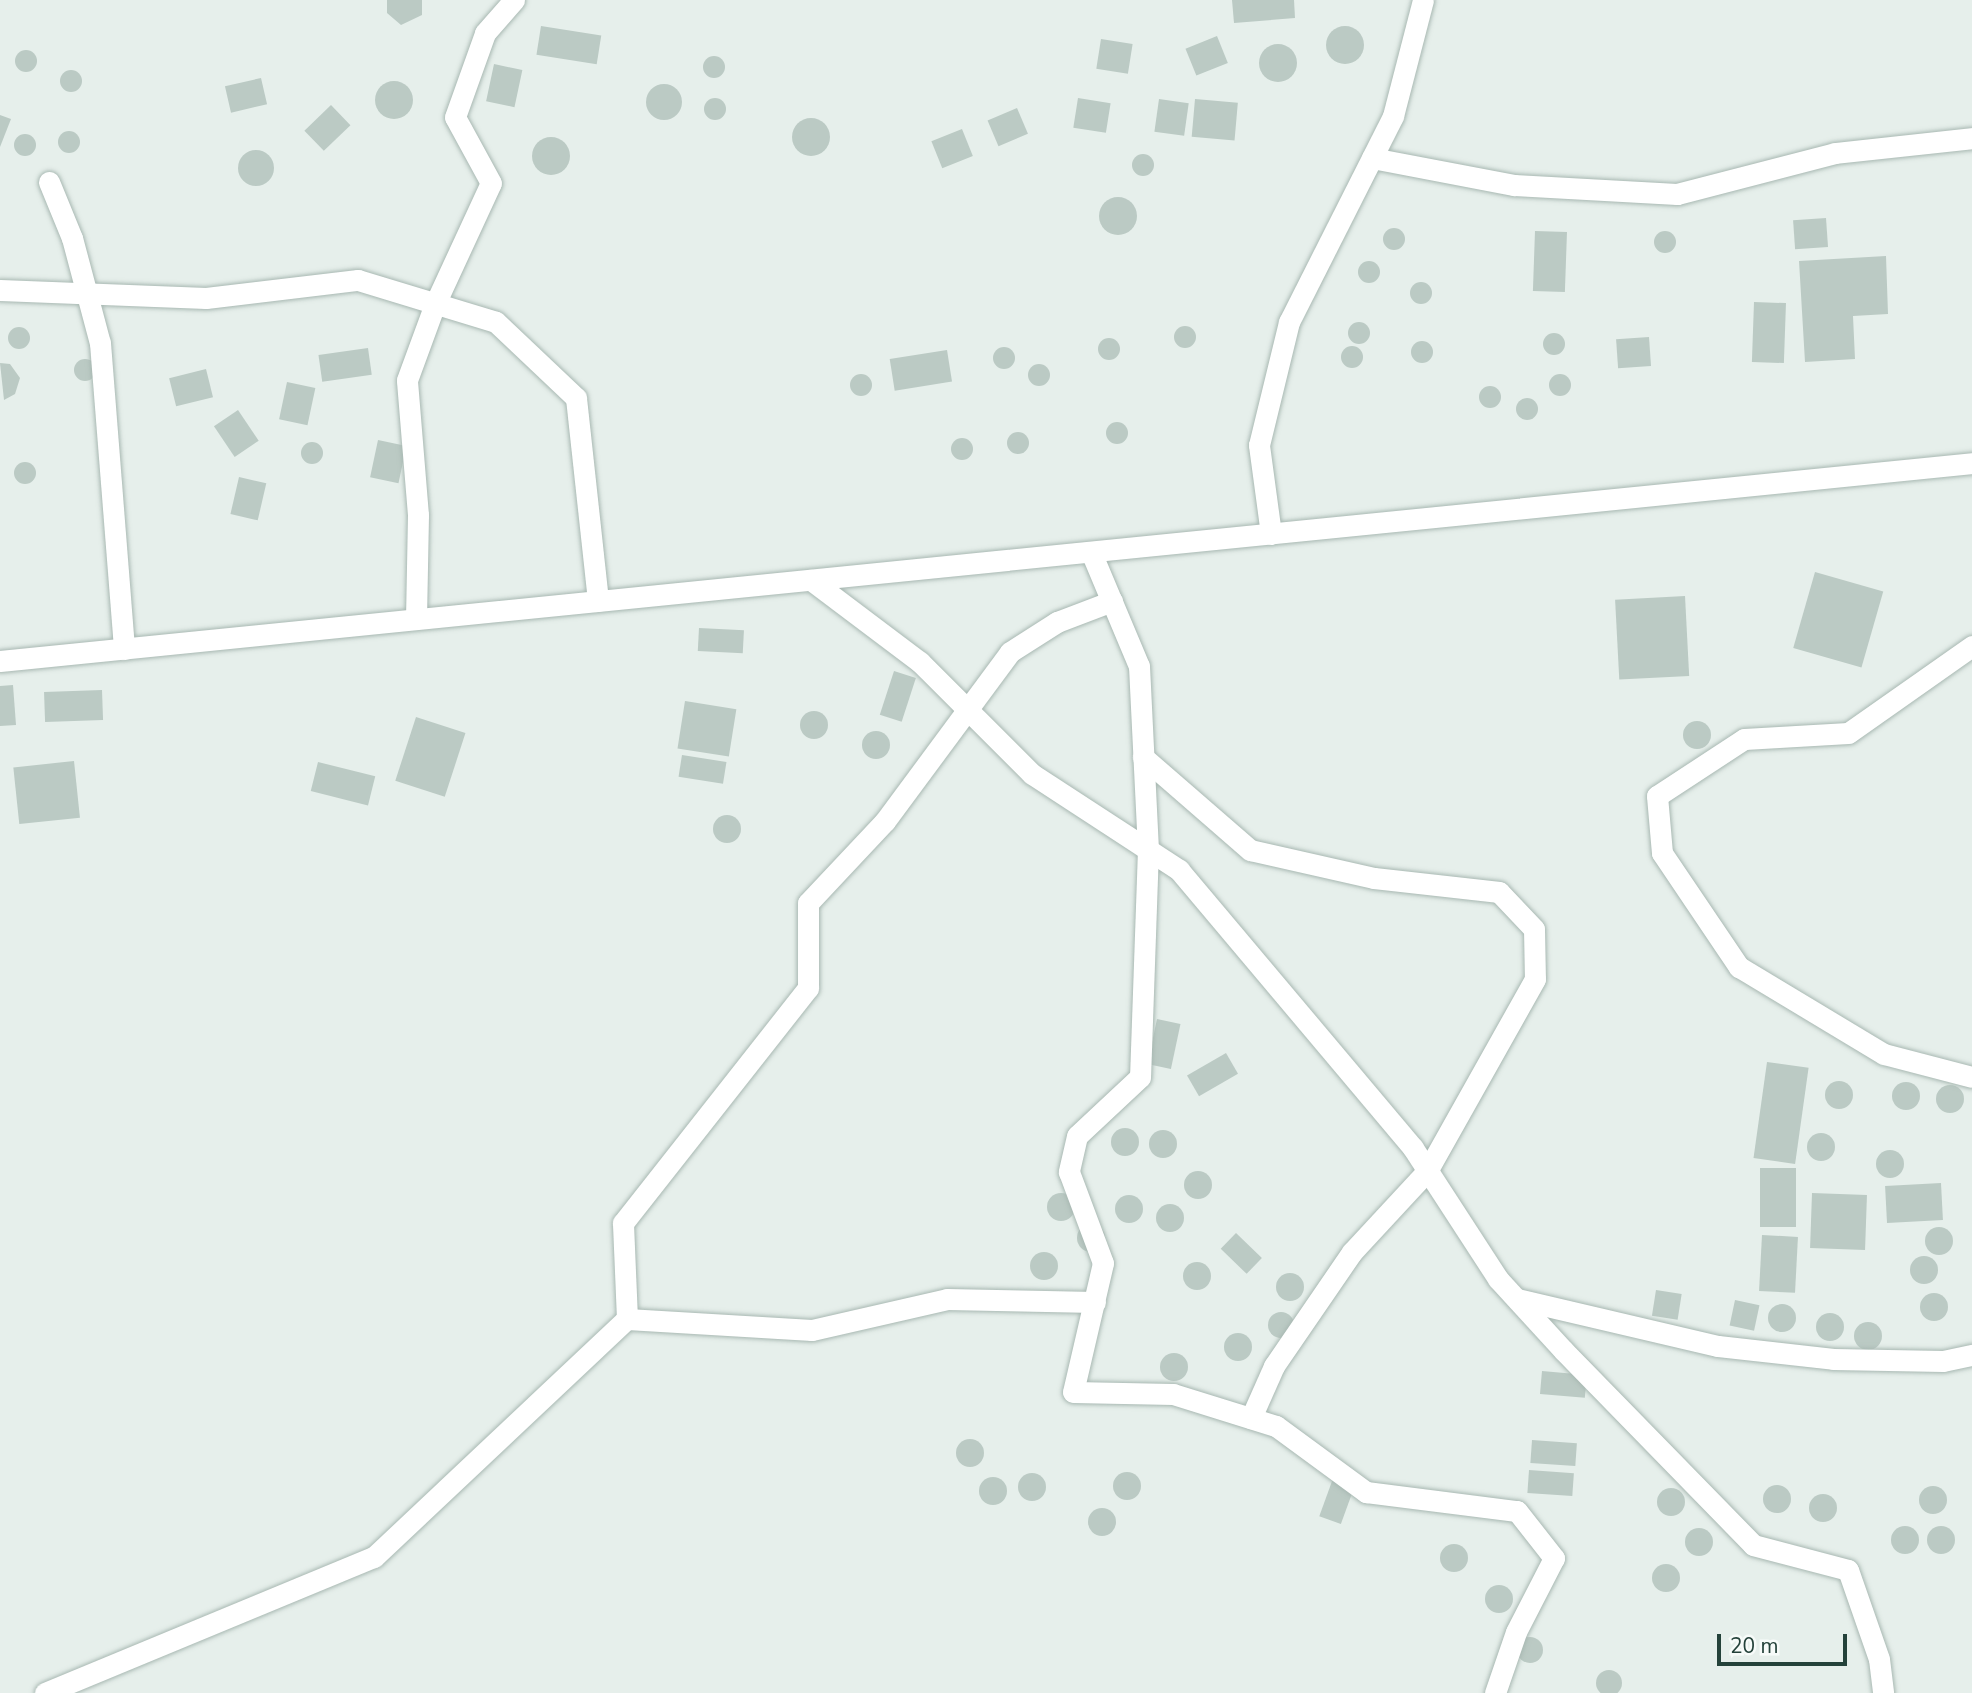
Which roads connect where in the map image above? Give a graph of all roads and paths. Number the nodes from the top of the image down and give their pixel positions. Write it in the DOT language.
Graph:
graph roads {
  1 [pos="514,0"];
  2 [pos="1423,0"];
  3 [pos="1972,138"];
  4 [pos="1372,158"];
  5 [pos="48,182"];
  6 [pos="0,290"];
  7 [pos="86,292"];
  8 [pos="435,304"];
  9 [pos="1972,463"];
  10 [pos="1271,534"];
  11 [pos="1091,552"];
  12 [pos="811,580"];
  13 [pos="598,601"];
  14 [pos="1112,601"];
  15 [pos="416,619"];
  16 [pos="1972,646"];
  17 [pos="124,649"];
  18 [pos="0,662"];
  19 [pos="967,708"];
  20 [pos="1143,757"];
  21 [pos="1148,849"];
  22 [pos="1972,1077"];
  23 [pos="1428,1170"];
  24 [pos="1515,1298"];
  25 [pos="1094,1302"];
  26 [pos="627,1319"];
  27 [pos="1972,1355"];
  28 [pos="1251,1418"];
  29 [pos="46,1693"];
  30 [pos="1495,1693"];
  31 [pos="1883,1693"];
  1 -- 8 [label="street"];
  2 -- 4 [label="street"];
  3 -- 4 [label="street"];
  4 -- 10 [label="street"];
  5 -- 7 [label="street"];
  6 -- 7 [label="street"];
  7 -- 8 [label="street"];
  7 -- 17 [label="street"];
  8 -- 13 [label="street"];
  8 -- 15 [label="street"];
  9 -- 10 [label="street"];
  10 -- 11 [label="street"];
  11 -- 12 [label="street"];
  11 -- 14 [label="street"];
  12 -- 13 [label="street"];
  12 -- 19 [label="street"];
  13 -- 15 [label="street"];
  14 -- 19 [label="street"];
  14 -- 20 [label="street"];
  15 -- 17 [label="street"];
  16 -- 22 [label="street"];
  17 -- 18 [label="street"];
  19 -- 21 [label="street"];
  19 -- 26 [label="street"];
  20 -- 21 [label="street"];
  20 -- 23 [label="street"];
  21 -- 23 [label="street"];
  21 -- 25 [label="street"];
  23 -- 24 [label="street"];
  23 -- 28 [label="street"];
  24 -- 27 [label="street"];
  24 -- 31 [label="street"];
  25 -- 26 [label="street"];
  25 -- 28 [label="street"];
  26 -- 29 [label="street"];
  28 -- 30 [label="street"];
}
